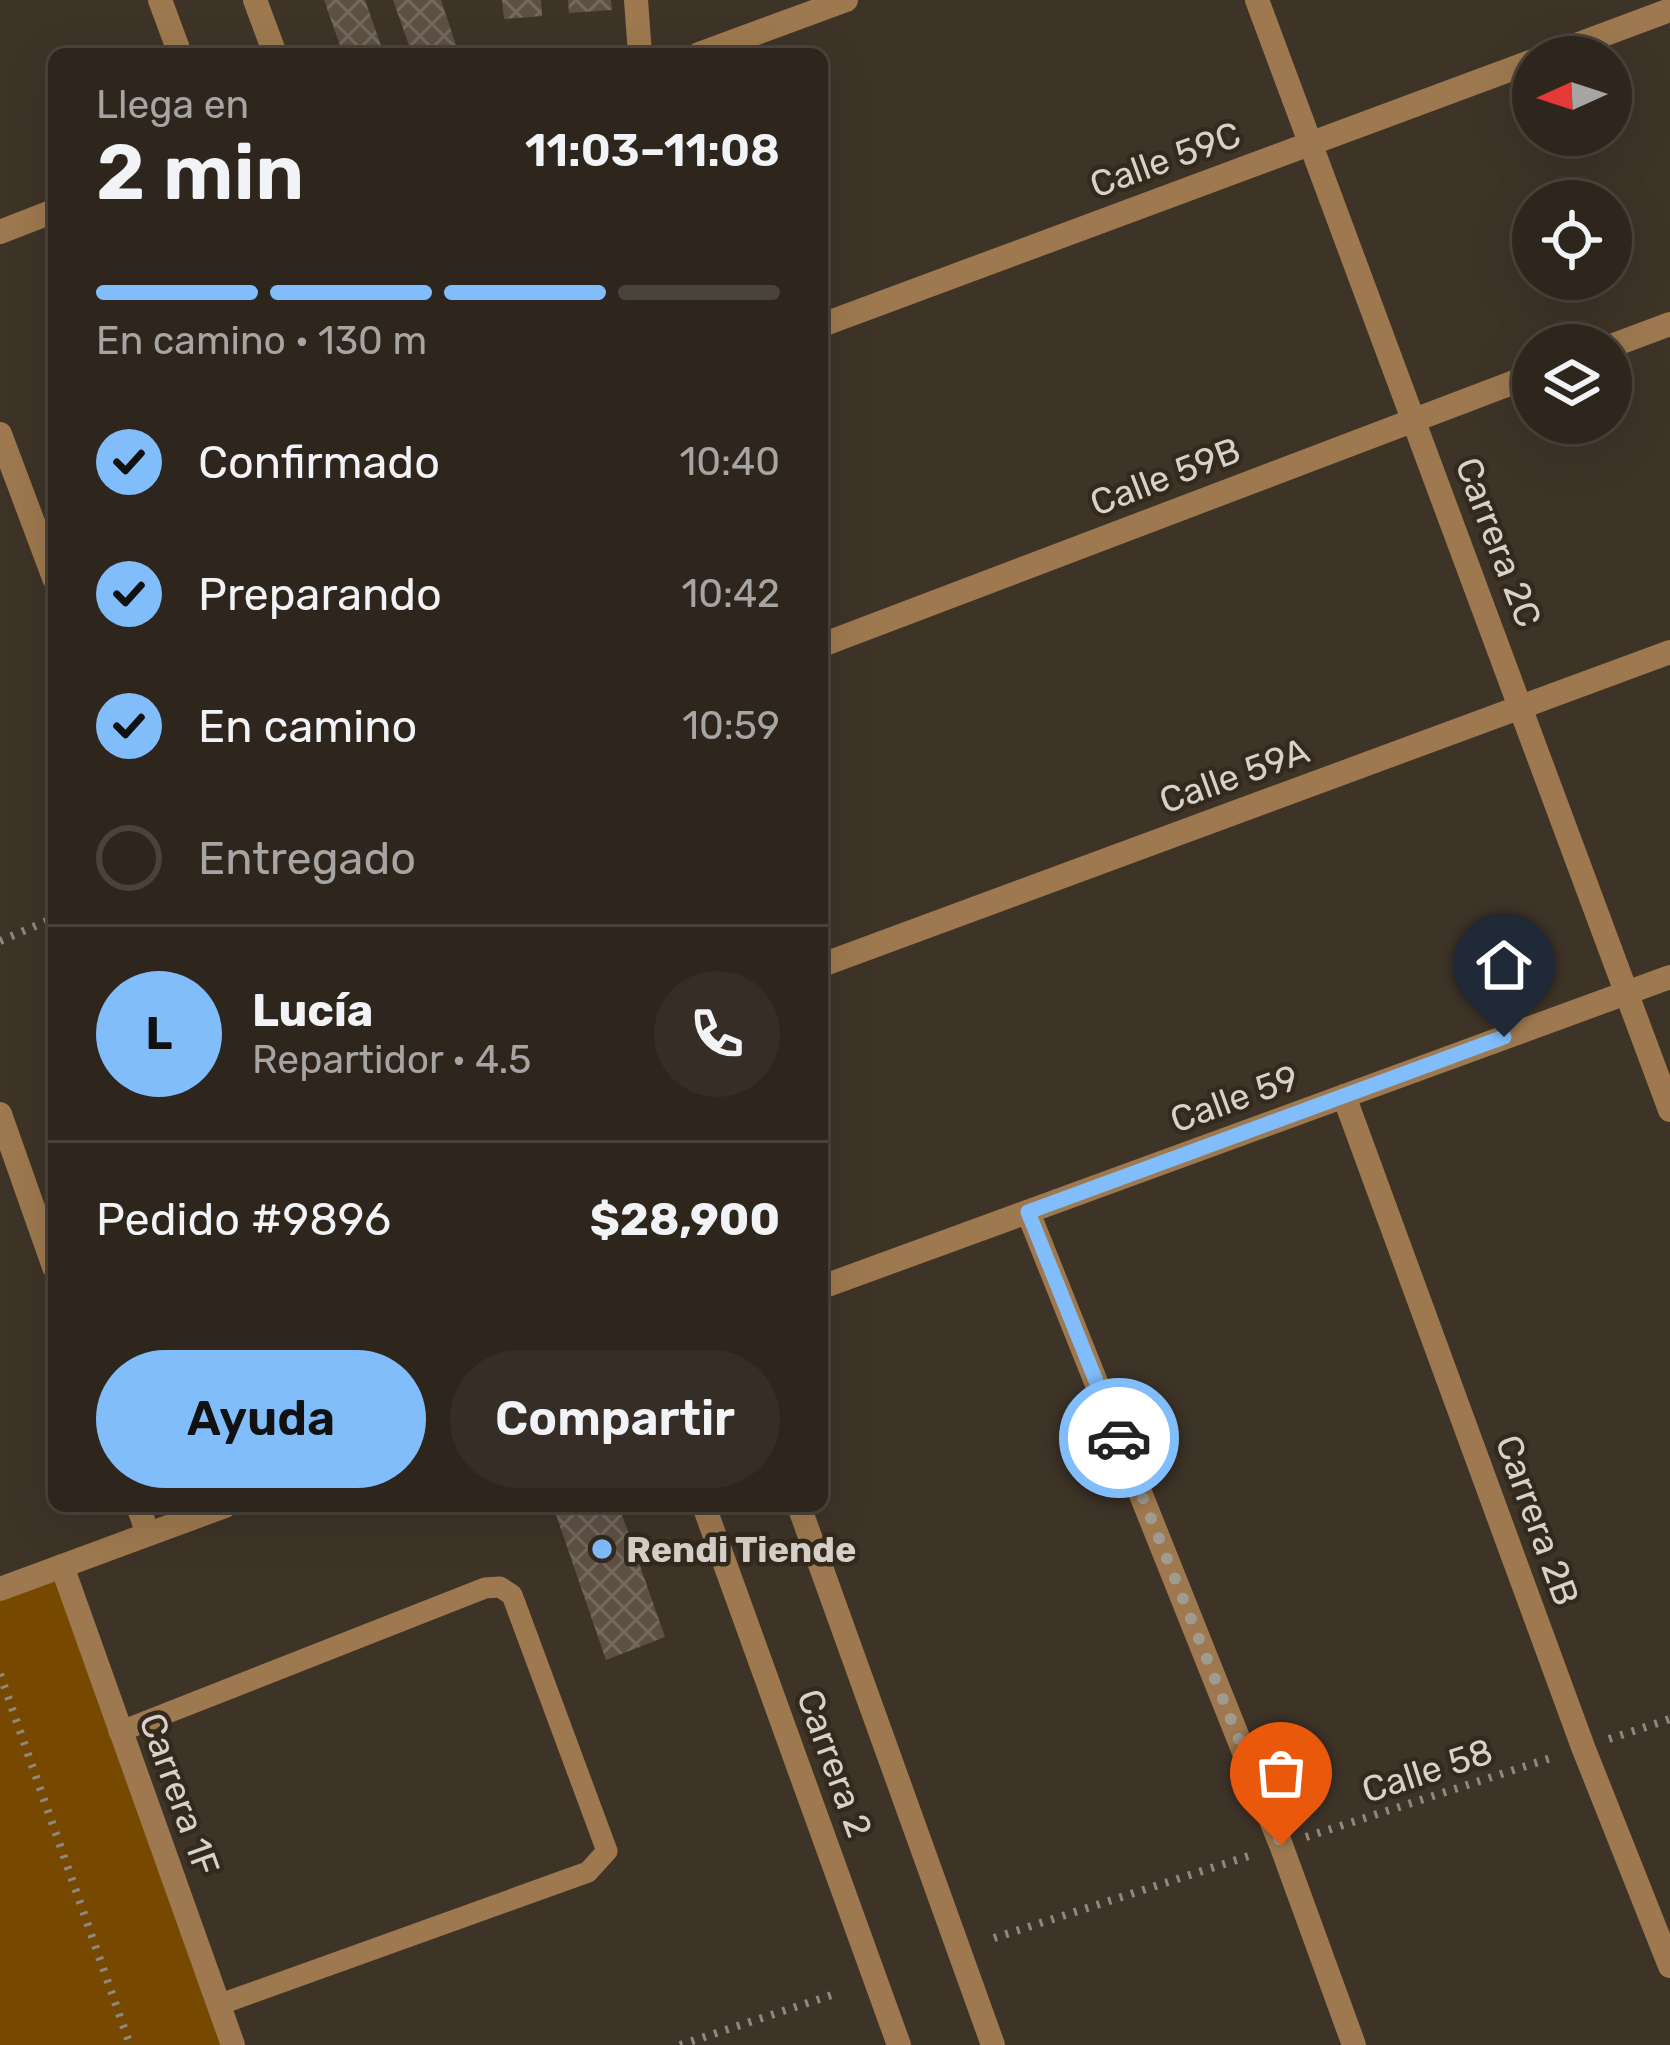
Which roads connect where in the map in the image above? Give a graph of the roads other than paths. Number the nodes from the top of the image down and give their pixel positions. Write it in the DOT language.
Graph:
graph roads {
  1 [pos="160,0"];
  2 [pos="255,0"];
  3 [pos="636,0"];
  4 [pos="847,0"];
  5 [pos="1257,0"];
  6 [pos="1670,10"];
  7 [pos="1600,36"];
  8 [pos="178,48"];
  9 [pos="273,48"];
  10 [pos="640,48"];
  11 [pos="715,48"];
  12 [pos="1512,69"];
  13 [pos="1311,144"];
  14 [pos="48,213"];
  15 [pos="0,232"];
  16 [pos="828,323"];
  17 [pos="1670,324"];
  18 [pos="1632,338"];
  19 [pos="1512,383"];
  20 [pos="1415,419"];
  21 [pos="0,434"];
  22 [pos="48,562"];
  23 [pos="828,643"];
  24 [pos="1670,652"];
  25 [pos="1522,707"];
  26 [pos="828,963"];
  27 [pos="1670,976"];
  28 [pos="1624,993"];
  29 [pos="1343,1096"];
  30 [pos="1670,1110"];
  31 [pos="0,1114"];
  32 [pos="1028,1212"];
  33 [pos="48,1250"];
  34 [pos="828,1285"];
  35 [pos="140,1512"];
  36 [pos="208,1512"];
  37 [pos="706,1512"];
  38 [pos="801,1512"];
  39 [pos="148,1534"];
  40 [pos="62,1566"];
  41 [pos="0,1589"];
  42 [pos="119,1732"];
  43 [pos="1670,1966"];
  44 [pos="218,2005"];
  45 [pos="233,2045"];
  46 [pos="899,2045"];
  47 [pos="993,2045"];
  48 [pos="1354,2045"];
  1 -- 8 [label="street"];
  2 -- 9 [label="street"];
  3 -- 10 [label="street"];
  4 -- 11 [label="street"];
  5 -- 13 [label="street, Carrera 2C"];
  6 -- 7 [label="street"];
  12 -- 13 [label="street, Calle 59C"];
  13 -- 16 [label="street, Calle 59C"];
  13 -- 20 [label="street, Carrera 2C"];
  14 -- 15 [label="street"];
  17 -- 18 [label="street"];
  19 -- 20 [label="street, Calle 59B"];
  20 -- 23 [label="street, Calle 59B"];
  20 -- 25 [label="street, Carrera 2C"];
  21 -- 22 [label="street"];
  24 -- 25 [label="street, Calle 59A"];
  25 -- 26 [label="street, Calle 59A"];
  25 -- 28 [label="street, Carrera 2C"];
  27 -- 28 [label="street, Calle 59"];
  28 -- 29 [label="street, Calle 59"];
  28 -- 30 [label="street, Carrera 2C"];
  29 -- 32 [label="street, Calle 59"];
  29 -- 43 [label="street, Carrera 2B"];
  31 -- 33 [label="street"];
  32 -- 34 [label="street, Calle 59"];
  32 -- 48 [label="street"];
  35 -- 39 [label="street"];
  36 -- 39 [label="street"];
  37 -- 46 [label="street, Carrera 2"];
  38 -- 47 [label="street, Carrera 2"];
  39 -- 40 [label="street"];
  40 -- 41 [label="street"];
  40 -- 42 [label="street, Carrera 1F"];
  42 -- 44 [label="street, Carrera 1F"];
  42 -- 44 [label="lane"];
  44 -- 45 [label="street, Carrera 1F"];
}
